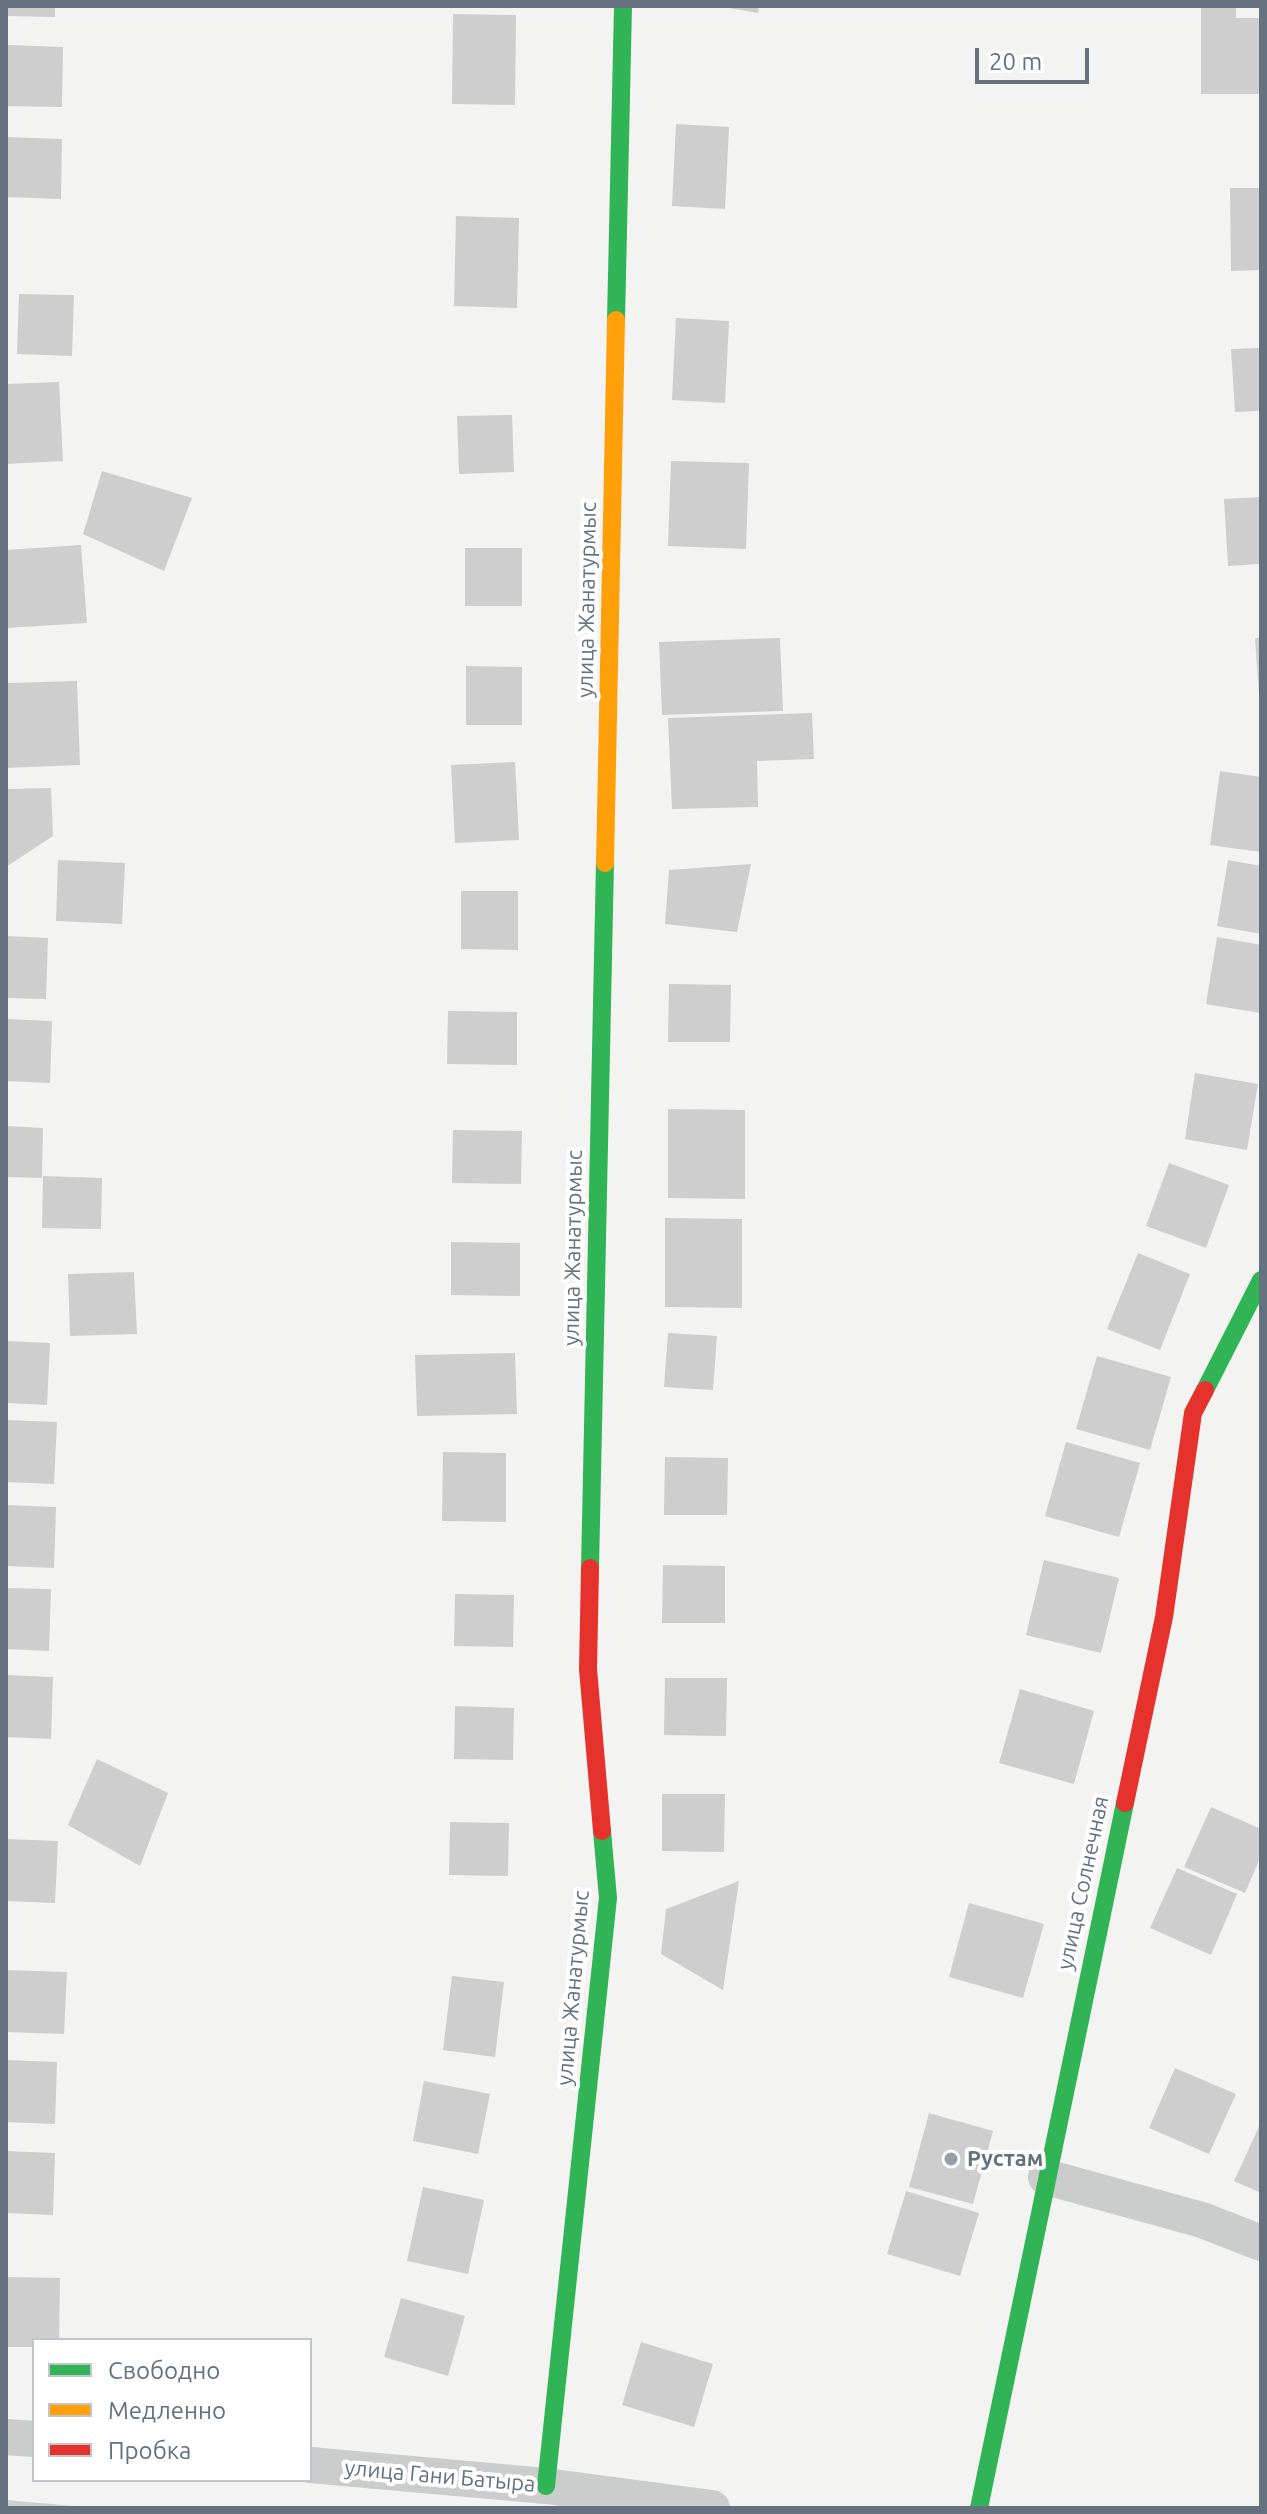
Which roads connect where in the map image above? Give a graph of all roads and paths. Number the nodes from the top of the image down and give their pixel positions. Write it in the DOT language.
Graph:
graph roads {
  1 [pos="623,6"];
  2 [pos="1261,1280"];
  3 [pos="1046,2177"];
  4 [pos="1261,2243"];
  5 [pos="6,2437"];
  6 [pos="32,2439"];
  7 [pos="312,2465"];
  8 [pos="569,2495"];
  9 [pos="712,2508"];
  10 [pos="979,2508"];
  1 -- 8 [label="street, улица Жанатурмыс"];
  2 -- 3 [label="street, улица Солнечная"];
  3 -- 4 [label="street"];
  3 -- 10 [label="street, улица Солнечная"];
  5 -- 6 [label="street"];
  7 -- 8 [label="street, улица Гани Батыра"];
  8 -- 9 [label="street, улица Гани Батыра"];
}
